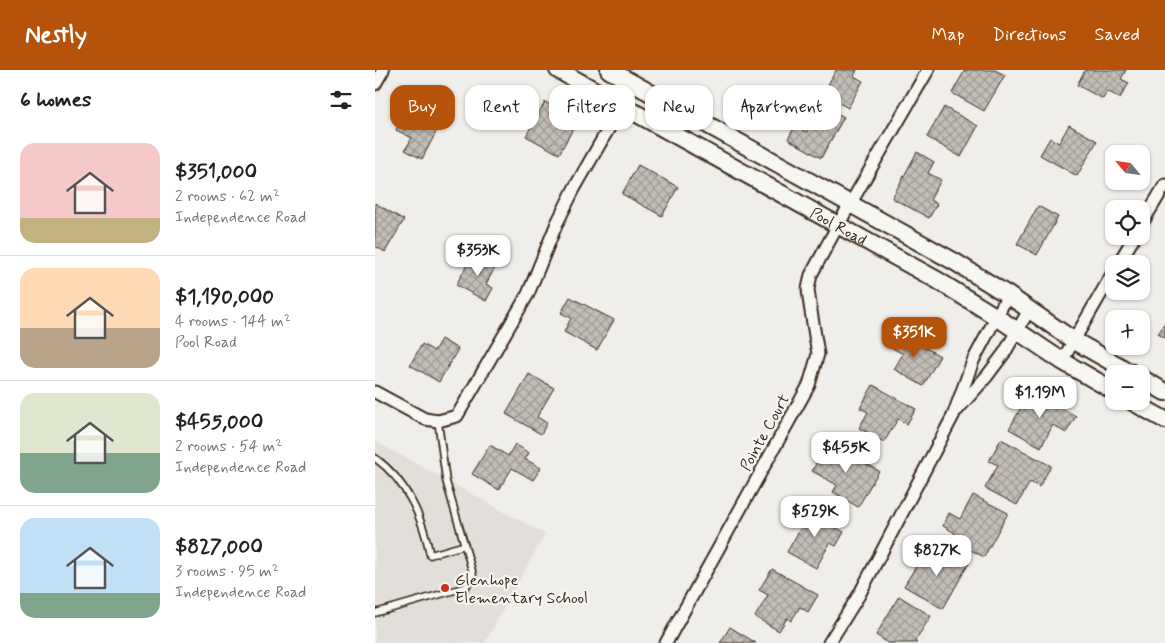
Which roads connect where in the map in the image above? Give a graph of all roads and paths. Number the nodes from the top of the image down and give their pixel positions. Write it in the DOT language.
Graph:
graph roads {
  1 [pos="383,70"];
  2 [pos="558,70"];
  3 [pos="609,70"];
  4 [pos="928,70"];
  5 [pos="375,84"];
  6 [pos="635,84"];
  7 [pos="585,85"];
  8 [pos="635,113"];
  9 [pos="608,130"];
  10 [pos="1165,185"];
  11 [pos="850,204"];
  12 [pos="1150,210"];
  13 [pos="837,225"];
  14 [pos="1105,287"];
  15 [pos="1008,295"];
  16 [pos="1029,310"];
  17 [pos="995,316"];
  18 [pos="1017,330"];
  19 [pos="1073,340"];
  20 [pos="1062,361"];
  21 [pos="1117,365"];
  22 [pos="1150,383"];
  23 [pos="1105,387"];
  24 [pos="375,392"];
  25 [pos="1165,392"];
  26 [pos="1147,410"];
  27 [pos="953,416"];
  28 [pos="443,420"];
  29 [pos="1165,420"];
  30 [pos="375,458"];
  31 [pos="465,546"];
  32 [pos="375,613"];
  33 [pos="666,643"];
  34 [pos="829,643"];
  1 -- 5 [label="street"];
  2 -- 7 [label="main road, Pool Road"];
  3 -- 6 [label="main road, Pool Road"];
  4 -- 11 [label="street, Pointe Court"];
  6 -- 11 [label="main road, Pool Road"];
  8 -- 13 [label="main road, Pool Road"];
  9 -- 28 [label="street"];
  10 -- 12 [label="street"];
  11 -- 13 [label="street, Pointe Court"];
  11 -- 15 [label="main road, Pool Road"];
  13 -- 17 [label="main road, Pool Road"];
  13 -- 33 [label="street, Pointe Court"];
  14 -- 19 [label="street"];
  15 -- 16 [label="main road, Pool Road"];
  15 -- 17 [label="street"];
  16 -- 18 [label="street"];
  16 -- 19 [label="main road, Pool Road"];
  17 -- 18 [label="main road, Pool Road"];
  17 -- 27 [label="street"];
  18 -- 20 [label="main road, Pool Road"];
  18 -- 27 [label="street"];
  19 -- 20 [label="street"];
  19 -- 21 [label="main road, Pool Road"];
  20 -- 23 [label="main road, Pool Road"];
  22 -- 25 [label="main road"];
  24 -- 28 [label="street"];
  26 -- 29 [label="main road"];
  27 -- 34 [label="street"];
  28 -- 31 [label="lane"];
  30 -- 31 [label="lane"];
  31 -- 32 [label="lane"];
}
